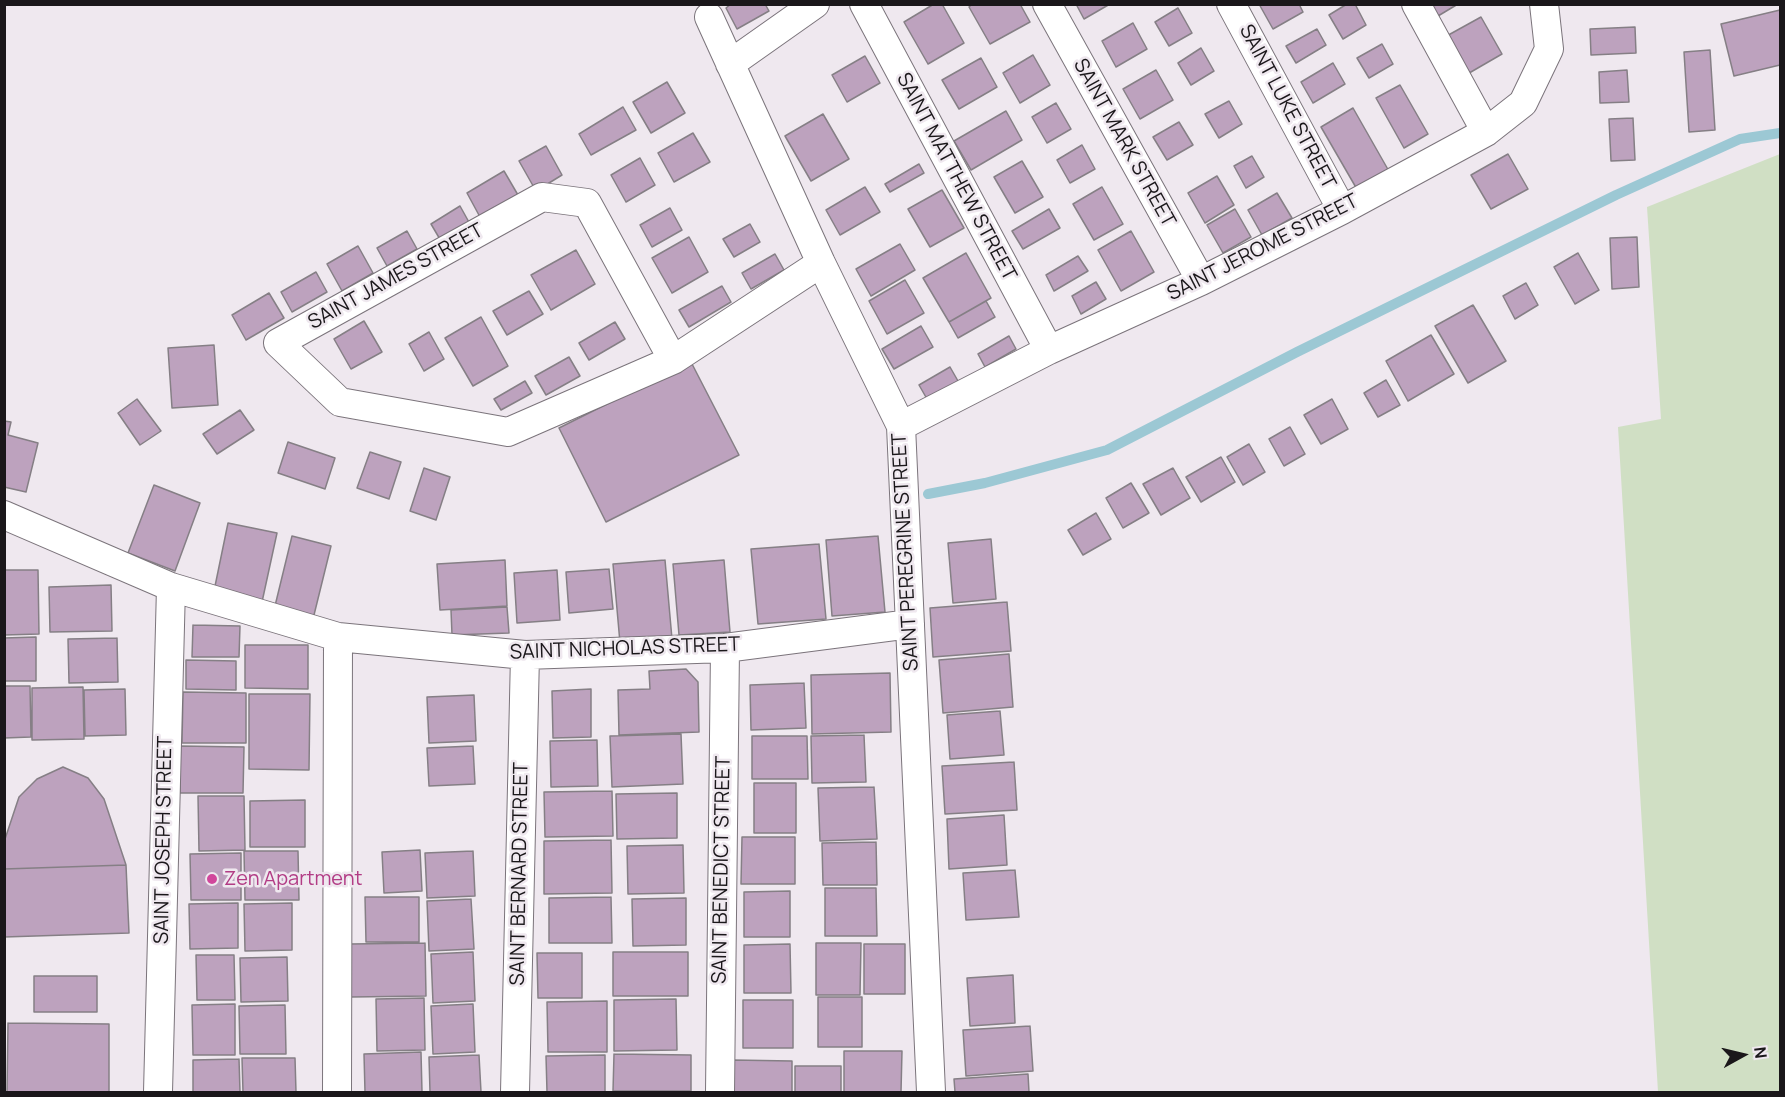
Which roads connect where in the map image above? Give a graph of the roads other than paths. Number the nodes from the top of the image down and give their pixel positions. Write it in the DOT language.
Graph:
graph roads {
  1 [pos="815,4"];
  2 [pos="864,4"];
  3 [pos="1047,4"];
  4 [pos="1231,4"];
  5 [pos="1416,4"];
  6 [pos="1544,4"];
  7 [pos="709,17"];
  8 [pos="730,64"];
  9 [pos="1486,132"];
  10 [pos="1342,210"];
  11 [pos="821,263"];
  12 [pos="1201,282"];
  13 [pos="1049,350"];
  14 [pos="674,360"];
  15 [pos="901,426"];
  16 [pos="4,515"];
  17 [pos="171,587"];
  18 [pos="910,624"];
  19 [pos="338,637"];
  20 [pos="724,648"];
  21 [pos="525,656"];
  22 [pos="158,1092"];
  23 [pos="337,1092"];
  24 [pos="515,1092"];
  25 [pos="720,1092"];
  26 [pos="931,1092"];
  1 -- 8 [label="street"];
  2 -- 13 [label="street, SAINT MATTHEW STREET"];
  3 -- 12 [label="street, SAINT MARK STREET"];
  4 -- 10 [label="street, SAINT LUKE STREET"];
  5 -- 9 [label="street"];
  6 -- 9 [label="street, SAINT JEROME STREET"];
  7 -- 8 [label="street, SAINT PEREGRINE STREET"];
  8 -- 11 [label="street, SAINT PEREGRINE STREET"];
  9 -- 10 [label="street, SAINT JEROME STREET"];
  10 -- 12 [label="street, SAINT JEROME STREET"];
  11 -- 14 [label="street"];
  11 -- 15 [label="street, SAINT PEREGRINE STREET"];
  12 -- 13 [label="street, SAINT JEROME STREET"];
  13 -- 15 [label="street, SAINT JEROME STREET"];
  14 -- 14 [label="street, SAINT JAMES STREET"];
  15 -- 18 [label="street, SAINT PEREGRINE STREET"];
  16 -- 17 [label="street, SAINT NICHOLAS STREET"];
  17 -- 19 [label="street, SAINT NICHOLAS STREET"];
  17 -- 22 [label="street, SAINT JOSEPH STREET"];
  18 -- 20 [label="street, SAINT NICHOLAS STREET"];
  18 -- 26 [label="street, SAINT PEREGRINE STREET"];
  19 -- 21 [label="street, SAINT NICHOLAS STREET"];
  19 -- 23 [label="street"];
  20 -- 21 [label="street, SAINT NICHOLAS STREET"];
  20 -- 25 [label="street, SAINT BENEDICT STREET"];
  21 -- 24 [label="street, SAINT BERNARD STREET"];
}
